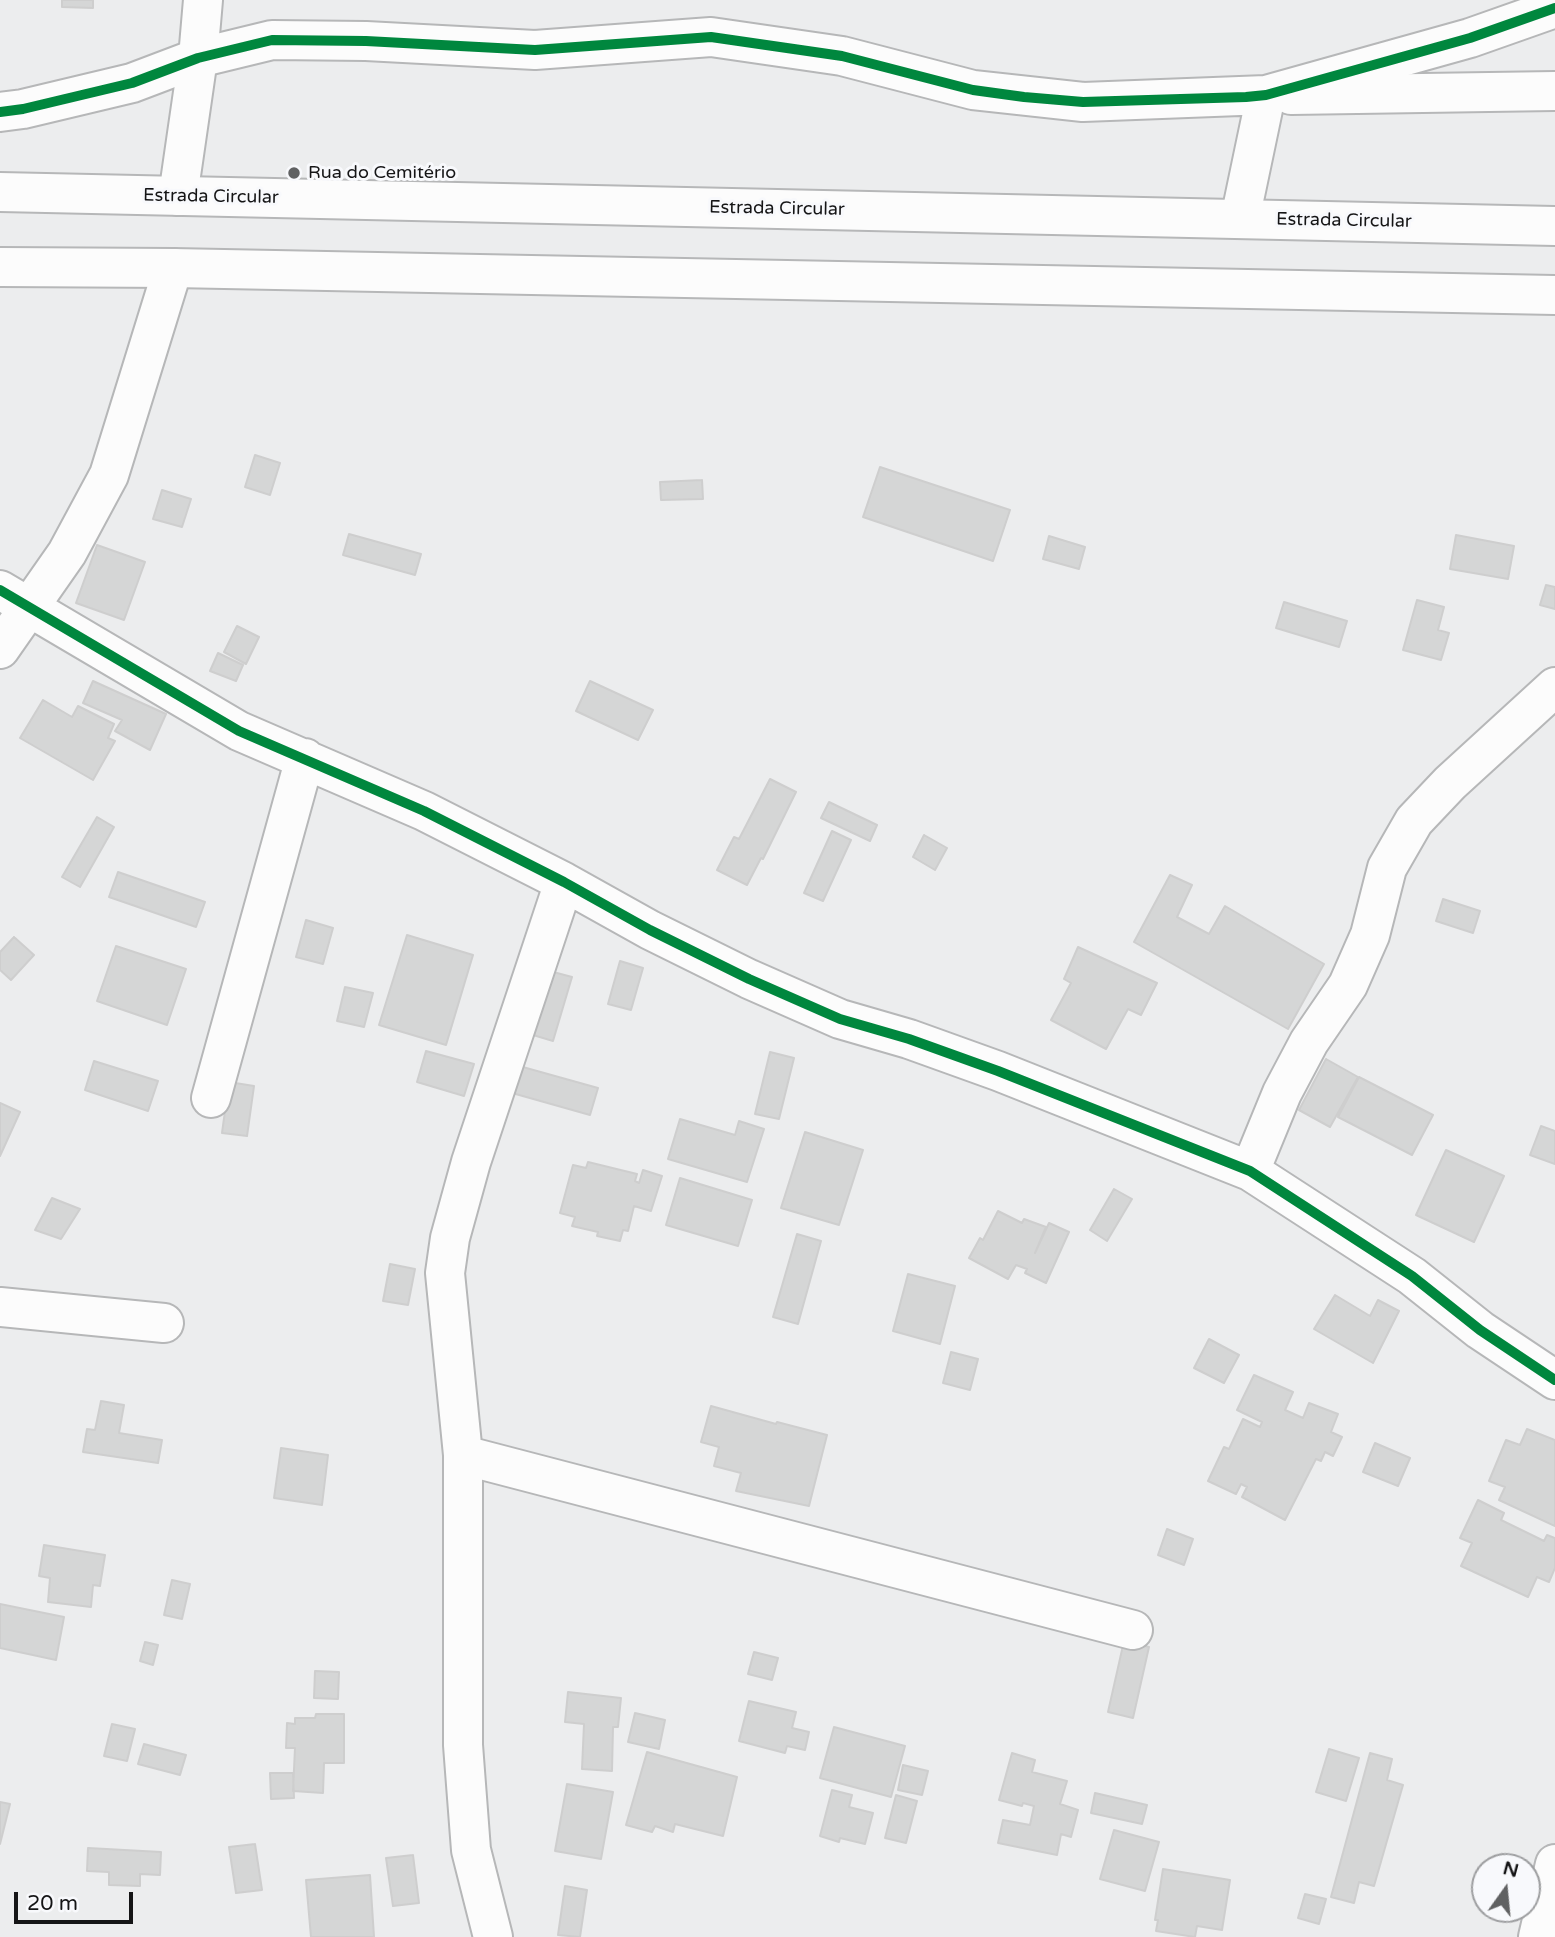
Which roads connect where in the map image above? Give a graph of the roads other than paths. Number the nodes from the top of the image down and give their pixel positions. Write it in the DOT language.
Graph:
graph roads {
  1 [pos="203,0"];
  2 [pos="1555,8"];
  3 [pos="198,58"];
  4 [pos="1555,91"];
  5 [pos="1266,95"];
  6 [pos="0,112"];
  7 [pos="0,192"];
  8 [pos="178,196"];
  9 [pos="1240,219"];
  10 [pos="1555,226"];
  11 [pos="0,267"];
  12 [pos="173,268"];
  13 [pos="1555,295"];
  14 [pos="14,599"];
  15 [pos="0,649"];
  16 [pos="1555,687"];
  17 [pos="305,758"];
  18 [pos="564,882"];
  19 [pos="211,1098"];
  20 [pos="1250,1171"];
  21 [pos="0,1307"];
  22 [pos="164,1323"];
  23 [pos="1555,1380"];
  24 [pos="463,1455"];
  25 [pos="1133,1630"];
  26 [pos="1555,1864"];
  27 [pos="1544,1934"];
  28 [pos="493,1937"];
  1 -- 3 [label="street"];
  2 -- 5 [label="street"];
  3 -- 5 [label="street"];
  3 -- 6 [label="street"];
  3 -- 8 [label="street"];
  4 -- 5 [label="street"];
  5 -- 9 [label="street"];
  7 -- 8 [label="street, Estrada Circular"];
  8 -- 9 [label="street, Estrada Circular"];
  9 -- 10 [label="street, Estrada Circular"];
  11 -- 12 [label="street"];
  12 -- 13 [label="street"];
  12 -- 14 [label="street"];
  14 -- 15 [label="street"];
  14 -- 17 [label="street"];
  16 -- 20 [label="street"];
  17 -- 18 [label="street"];
  17 -- 19 [label="street"];
  18 -- 20 [label="street"];
  18 -- 24 [label="street"];
  20 -- 23 [label="street"];
  21 -- 22 [label="street"];
  24 -- 25 [label="street"];
  24 -- 28 [label="street"];
  26 -- 27 [label="street"];
}
